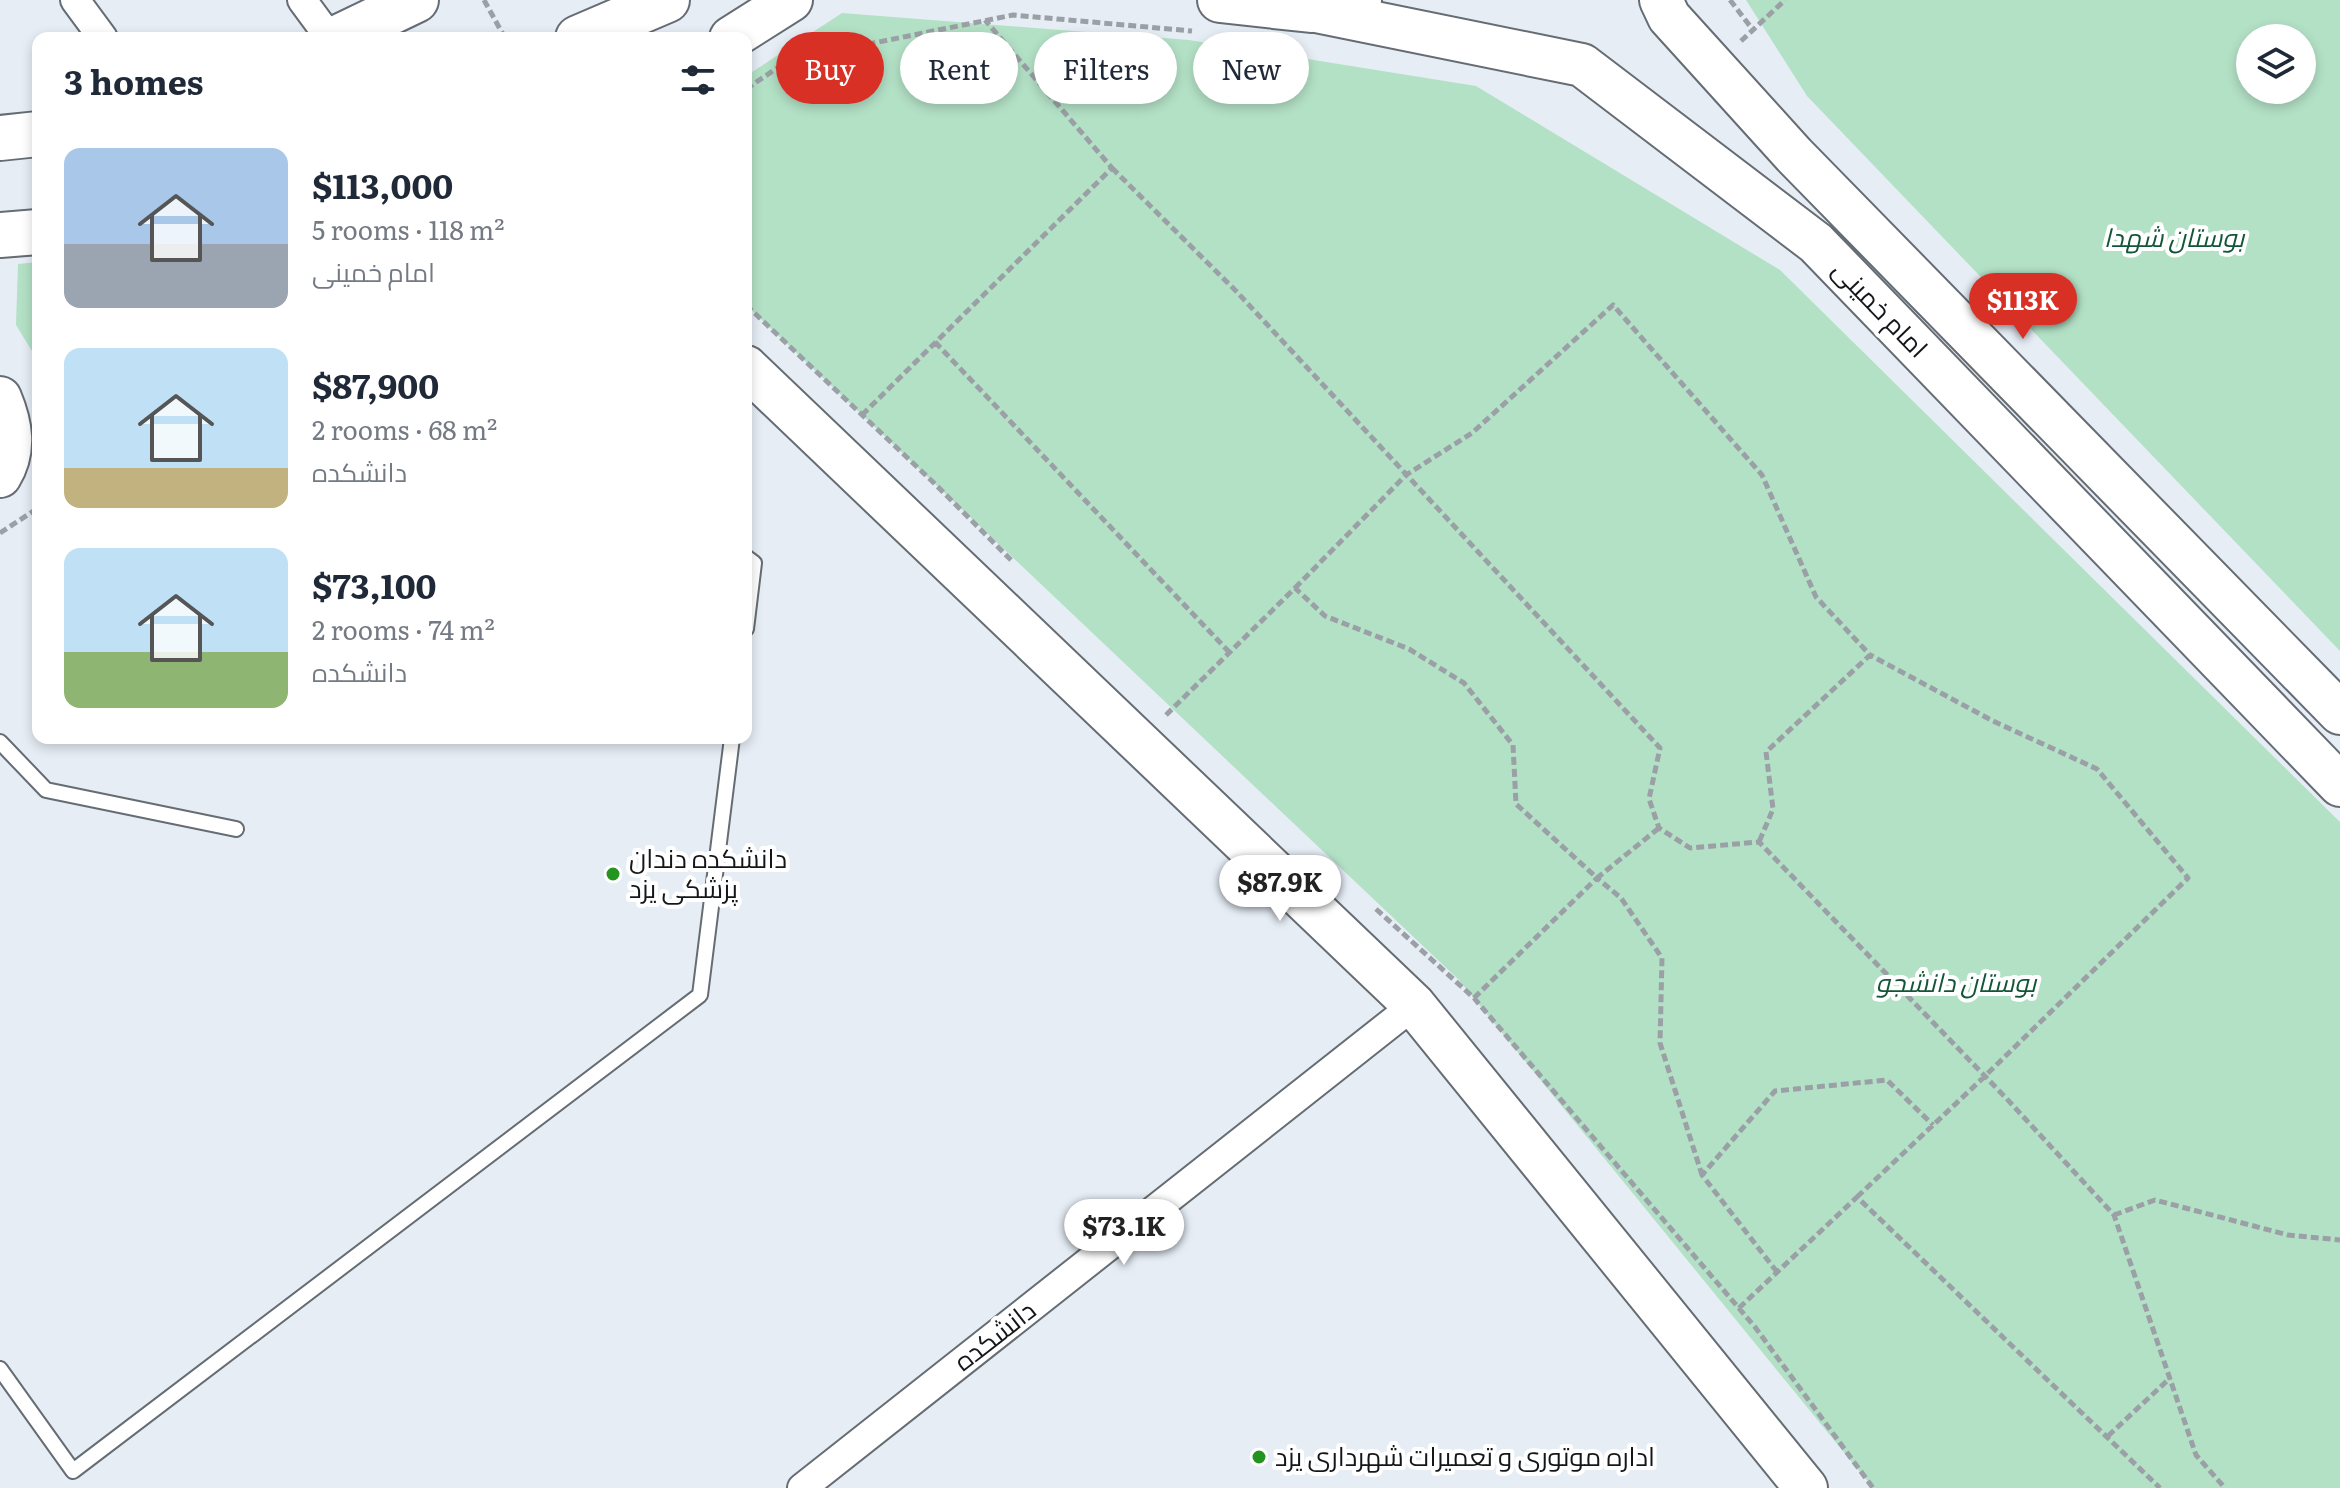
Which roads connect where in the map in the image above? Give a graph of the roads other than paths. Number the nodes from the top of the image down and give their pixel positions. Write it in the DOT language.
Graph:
graph roads {
  1 [pos="75,0"];
  2 [pos="302,0"];
  3 [pos="416,0"];
  4 [pos="667,0"];
  5 [pos="791,0"];
  6 [pos="1359,0"];
  7 [pos="1661,0"];
  8 [pos="1213,9"];
  9 [pos="1311,10"];
  10 [pos="99,32"];
  11 [pos="326,32"];
  12 [pos="349,32"];
  13 [pos="592,32"];
  14 [pos="740,32"];
  15 [pos="32,135"];
  16 [pos="0,138"];
  17 [pos="32,232"];
  18 [pos="0,235"];
  19 [pos="752,373"];
  20 [pos="0,398"];
  21 [pos="32,464"];
  22 [pos="0,476"];
  23 [pos="0,483"];
  24 [pos="2340,713"];
  25 [pos="0,742"];
  26 [pos="731,744"];
  27 [pos="2340,785"];
  28 [pos="236,829"];
  29 [pos="1414,1005"];
  30 [pos="0,1369"];
  31 [pos="802,1488"];
  32 [pos="1806,1488"];
  1 -- 10 [label="street"];
  2 -- 11 [label="street"];
  3 -- 12 [label="main road"];
  4 -- 13 [label="main road"];
  5 -- 14 [label="main road"];
  6 -- 9 [label="main road"];
  7 -- 24 [label="main road, امام خمینی"];
  8 -- 9 [label="main road"];
  9 -- 27 [label="main road, امام خمینی"];
  15 -- 16 [label="main road"];
  17 -- 18 [label="main road"];
  19 -- 29 [label="main road"];
  20 -- 22 [label="main road"];
  21 -- 23 [label="main road"];
  25 -- 28 [label="lane"];
  26 -- 30 [label="lane"];
  29 -- 31 [label="street, دانشکده"];
  29 -- 32 [label="main road"];
}
